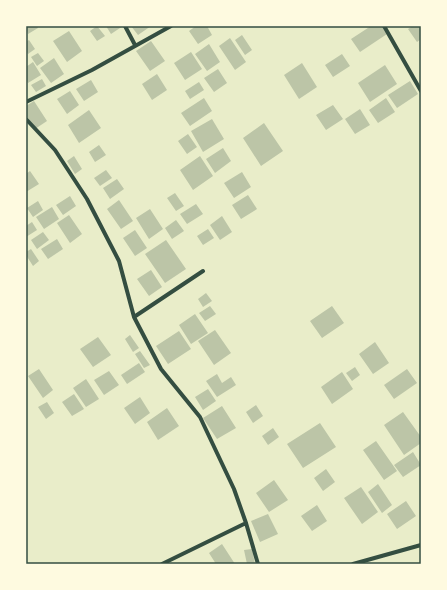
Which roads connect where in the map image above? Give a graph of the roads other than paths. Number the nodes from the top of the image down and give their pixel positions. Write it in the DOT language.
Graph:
graph roads {
  1 [pos="125,26"];
  2 [pos="171,26"];
  3 [pos="384,26"];
  4 [pos="135,45"];
  5 [pos="421,91"];
  6 [pos="26,102"];
  7 [pos="26,119"];
  8 [pos="203,271"];
  9 [pos="134,317"];
  10 [pos="246,523"];
  11 [pos="421,545"];
  12 [pos="162,564"];
  13 [pos="258,564"];
  14 [pos="353,564"];
  1 -- 4 [label="street"];
  2 -- 4 [label="street"];
  3 -- 5 [label="street"];
  4 -- 6 [label="street"];
  7 -- 9 [label="street"];
  8 -- 9 [label="street"];
  9 -- 10 [label="street"];
  10 -- 12 [label="street"];
  10 -- 13 [label="street"];
  11 -- 14 [label="street"];
}
